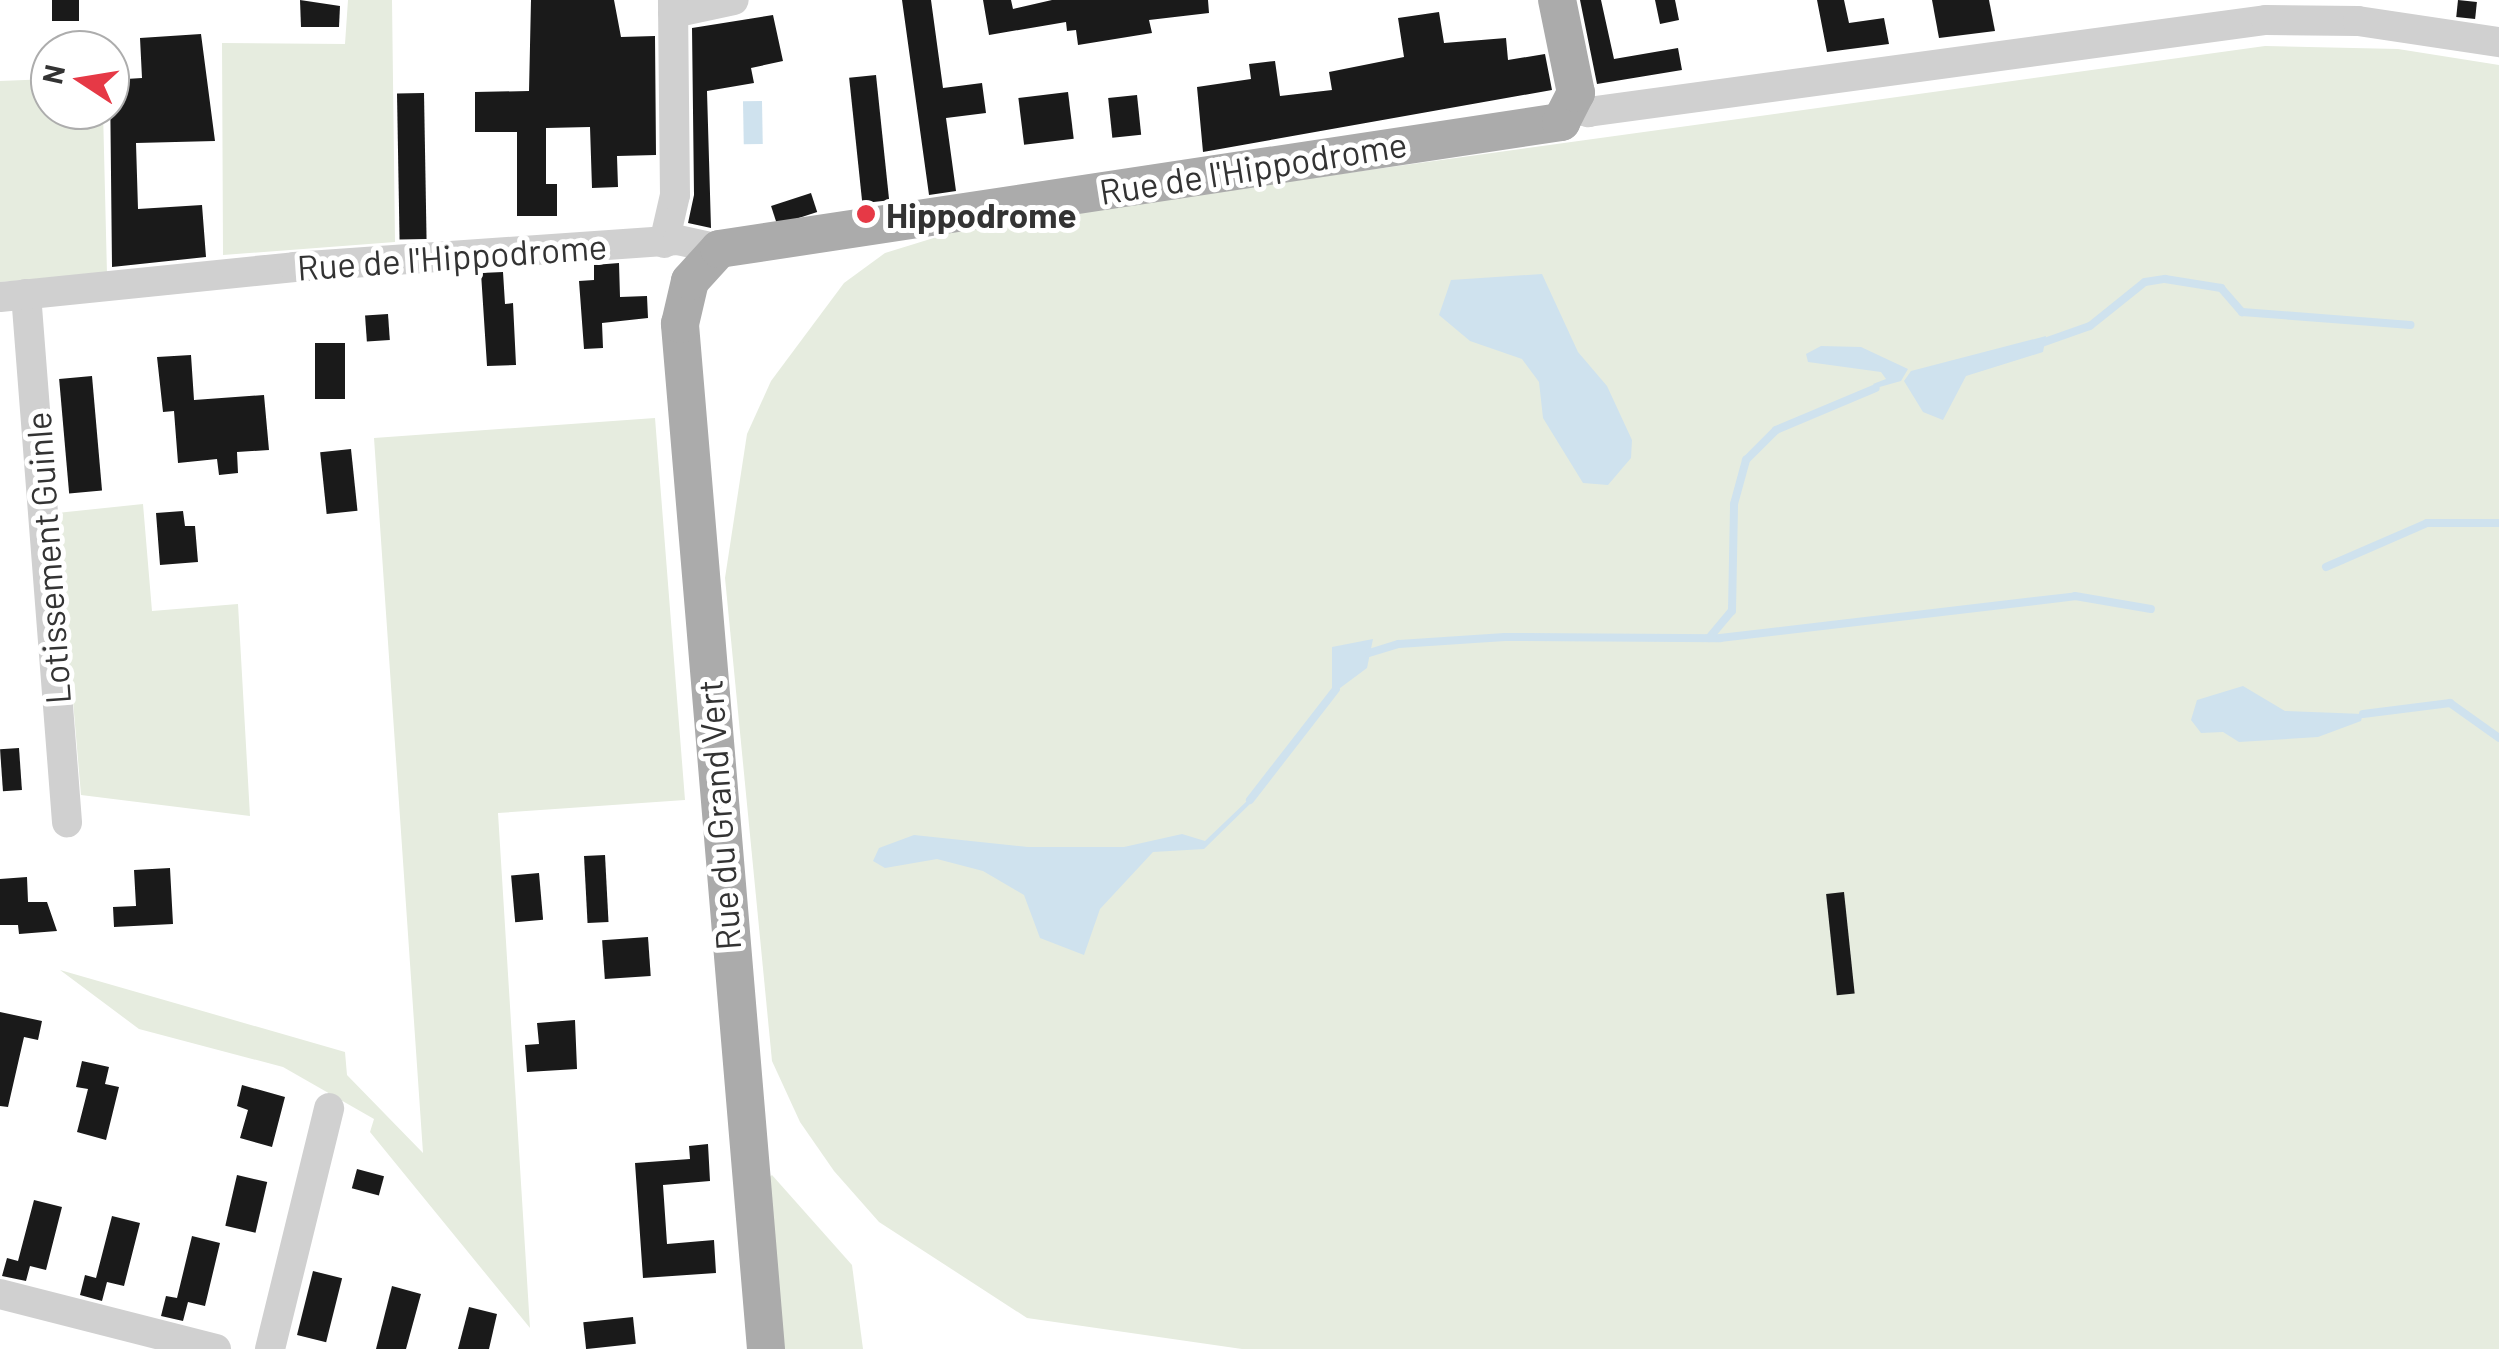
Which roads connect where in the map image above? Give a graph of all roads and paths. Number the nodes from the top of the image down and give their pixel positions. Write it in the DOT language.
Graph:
graph roads {
  1 [pos="734,0"];
  2 [pos="1557,0"];
  3 [pos="673,6"];
  4 [pos="2499,42"];
  5 [pos="1574,108"];
  6 [pos="664,243"];
  7 [pos="719,249"];
  8 [pos="690,281"];
  9 [pos="13,295"];
  10 [pos="67,822"];
  11 [pos="330,1108"];
  12 [pos="0,1294"];
  13 [pos="216,1349"];
  14 [pos="270,1349"];
  15 [pos="766,1349"];
  1 -- 3 [label="street"];
  2 -- 5 [label="main road"];
  3 -- 6 [label="street"];
  4 -- 5 [label="street, Rue de l'Hippodrome"];
  5 -- 7 [label="main road, Rue de l'Hippodrome"];
  6 -- 7 [label="street, Rue de l'Hippodrome"];
  6 -- 8 [label="street"];
  6 -- 9 [label="street, Rue de l'Hippodrome"];
  7 -- 8 [label="main road"];
  8 -- 15 [label="main road, Rue du Grand Vert"];
  9 -- 10 [label="street, Lotissement Guinle"];
  11 -- 14 [label="street"];
  12 -- 13 [label="street"];
}
